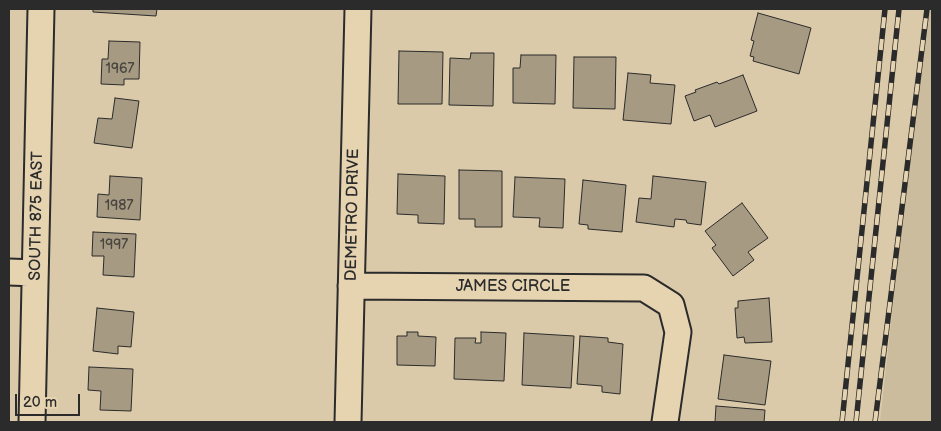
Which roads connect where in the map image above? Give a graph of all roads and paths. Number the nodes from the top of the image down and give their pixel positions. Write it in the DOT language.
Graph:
graph roads {
  1 [pos="41,9"];
  2 [pos="358,9"];
  3 [pos="9,272"];
  4 [pos="35,273"];
  5 [pos="351,286"];
  6 [pos="32,422"];
  7 [pos="348,422"];
  8 [pos="666,422"];
  1 -- 4 [label="street, SOUTH 875 EAST"];
  2 -- 5 [label="street, DEMETRO DRIVE"];
  3 -- 4 [label="street"];
  4 -- 6 [label="street, SOUTH 875 EAST"];
  5 -- 7 [label="street, DEMETRO DRIVE"];
  5 -- 8 [label="street, JAMES CIRCLE"];
}
